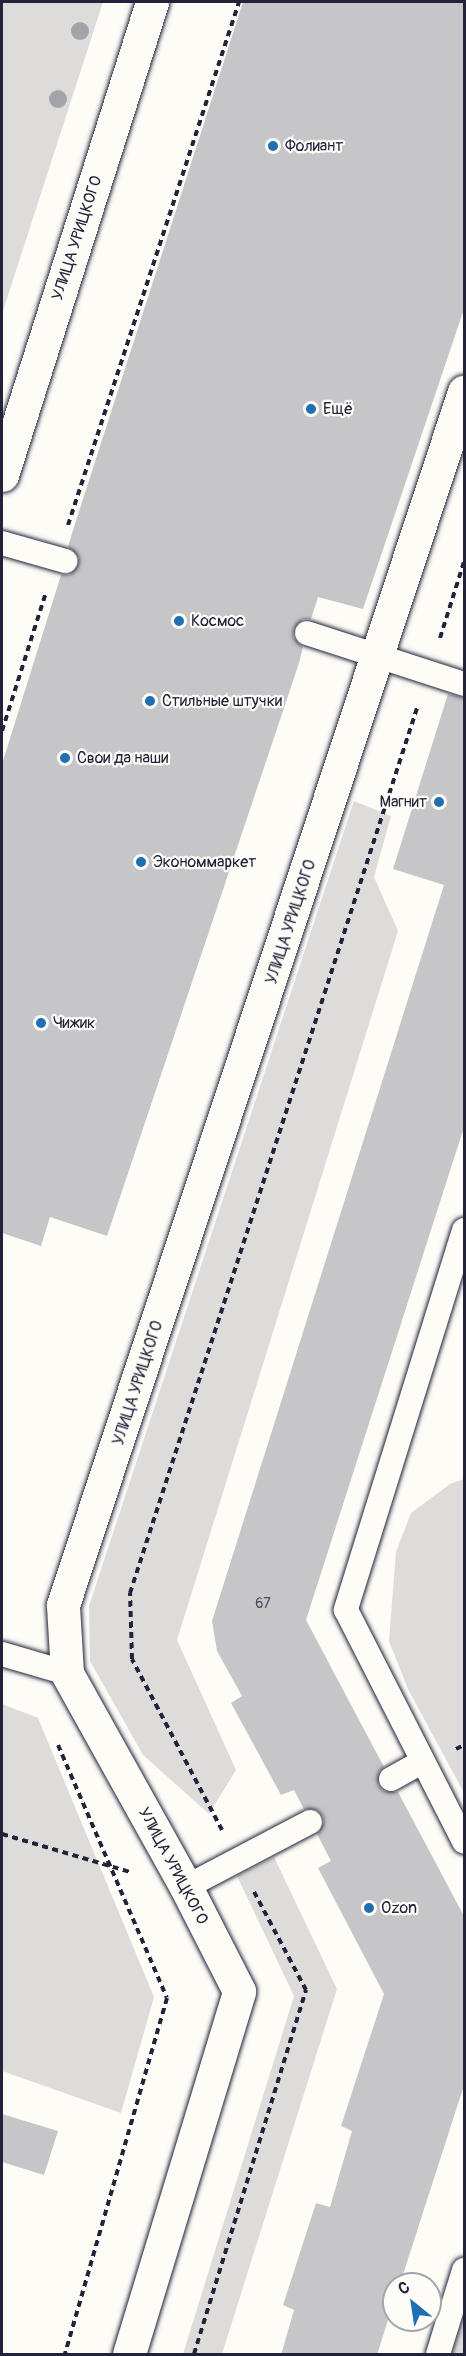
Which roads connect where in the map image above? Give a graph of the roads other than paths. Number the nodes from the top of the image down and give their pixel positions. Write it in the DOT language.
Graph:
graph roads {
  1 [pos="152,2"];
  2 [pos="465,392"];
  3 [pos="2,475"];
  4 [pos="2,543"];
  5 [pos="61,560"];
  6 [pos="307,633"];
  7 [pos="379,658"];
  8 [pos="465,684"];
  9 [pos="465,1230"];
  10 [pos="2,1654"];
  11 [pos="67,1673"];
  12 [pos="422,1762"];
  13 [pos="391,1779"];
  14 [pos="310,1822"];
  15 [pos="465,1842"];
  16 [pos="186,1887"];
  17 [pos="465,2270"];
  18 [pos="129,2355"];
  19 [pos="438,2355"];
  1 -- 3 [label="street, УЛИЦА УРИЦКОГО"];
  2 -- 7 [label="street, УЛИЦА УРИЦКОГО"];
  4 -- 5 [label="lane"];
  6 -- 7 [label="lane"];
  7 -- 8 [label="lane"];
  7 -- 11 [label="street, УЛИЦА УРИЦКОГО"];
  9 -- 12 [label="lane"];
  10 -- 11 [label="lane"];
  11 -- 16 [label="street, УЛИЦА УРИЦКОГО"];
  12 -- 13 [label="lane"];
  12 -- 15 [label="lane"];
  14 -- 16 [label="lane"];
  16 -- 18 [label="street, УЛИЦА УРИЦКОГО"];
  17 -- 19 [label="lane"];
}
